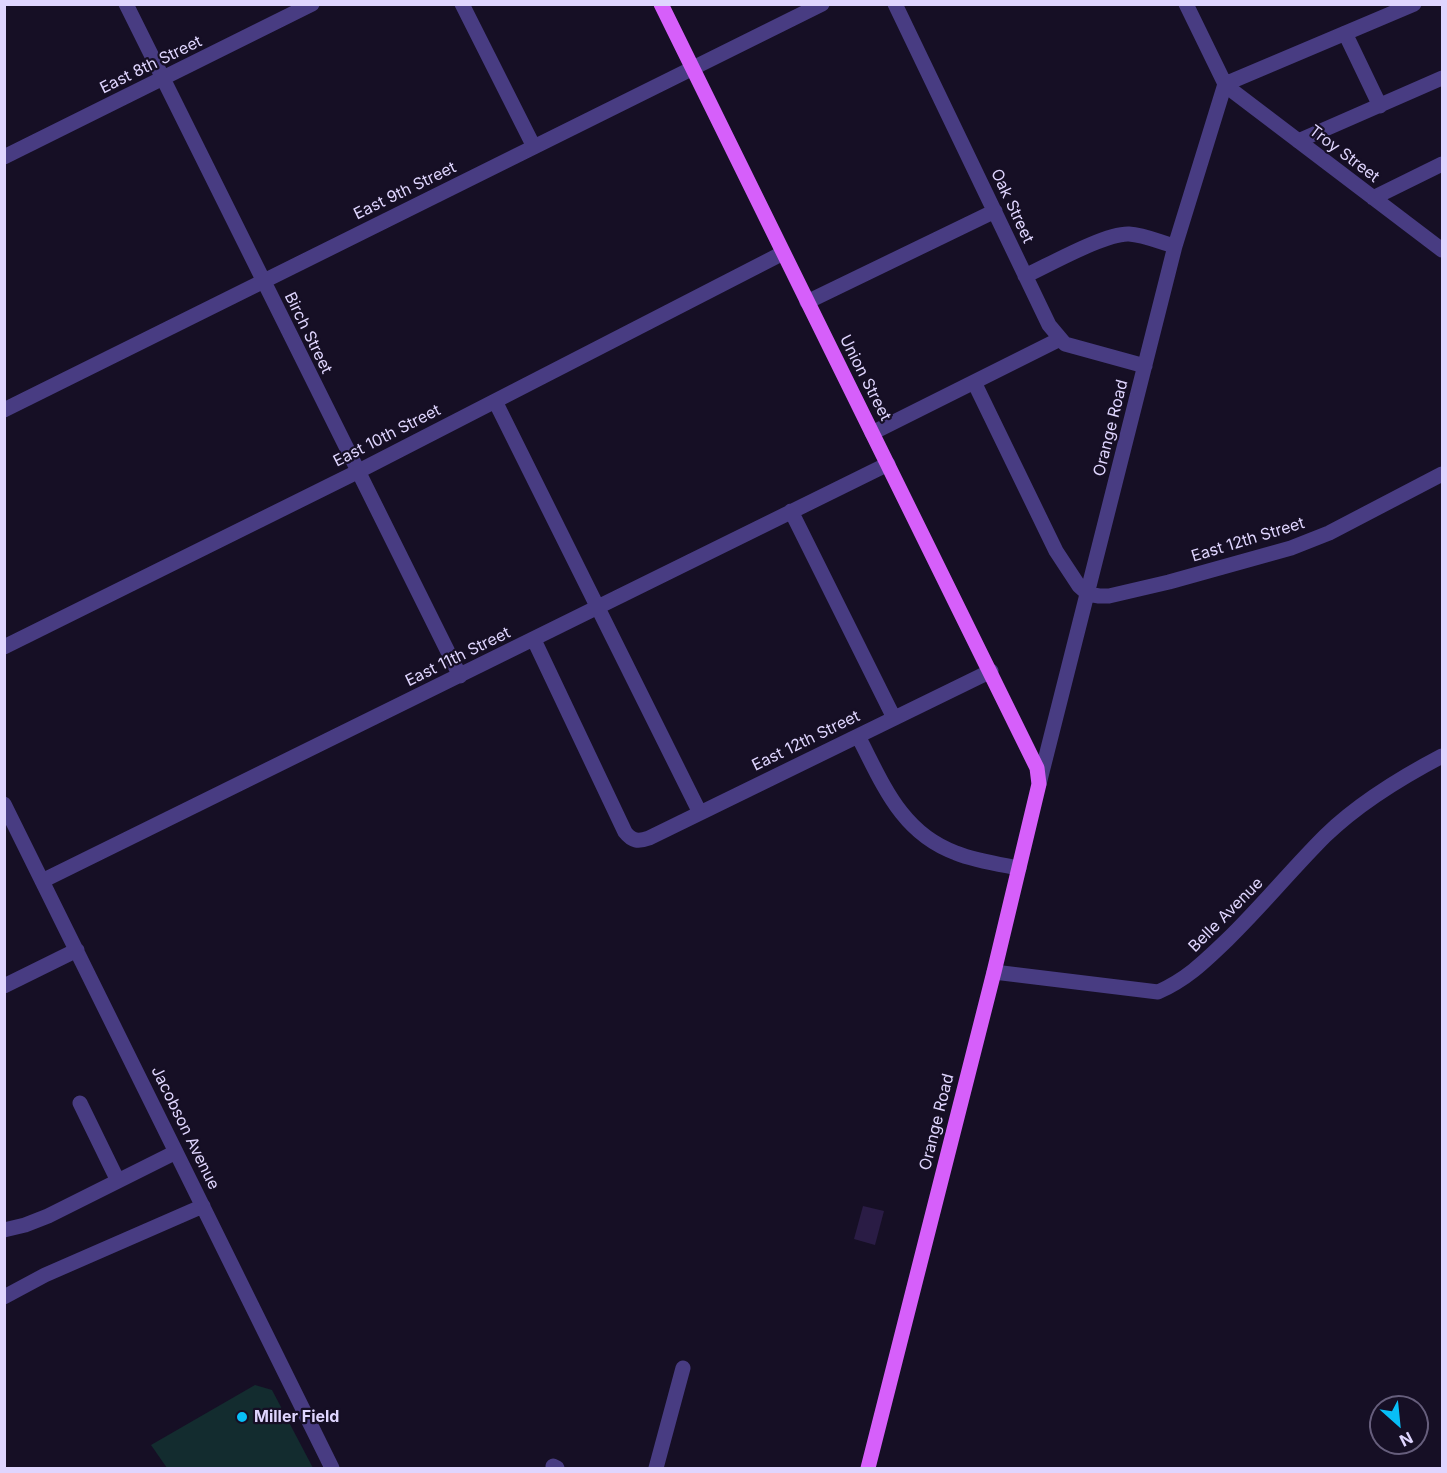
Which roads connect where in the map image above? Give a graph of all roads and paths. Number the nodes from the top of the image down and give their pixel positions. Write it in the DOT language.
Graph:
graph roads {
  1 [pos="126,4"];
  2 [pos="312,4"];
  3 [pos="462,4"];
  4 [pos="661,4"];
  5 [pos="822,4"];
  6 [pos="895,4"];
  7 [pos="1186,4"];
  8 [pos="1414,4"];
  9 [pos="1345,33"];
  10 [pos="692,68"];
  11 [pos="1443,78"];
  12 [pos="164,79"];
  13 [pos="1226,84"];
  14 [pos="1380,106"];
  15 [pos="1298,141"];
  16 [pos="534,147"];
  17 [pos="4,157"];
  18 [pos="1443,164"];
  19 [pos="1373,198"];
  20 [pos="995,211"];
  21 [pos="1174,246"];
  22 [pos="1443,250"];
  23 [pos="783,253"];
  24 [pos="1025,276"];
  25 [pos="263,282"];
  26 [pos="807,302"];
  27 [pos="1060,339"];
  28 [pos="1145,366"];
  29 [pos="974,382"];
  30 [pos="495,401"];
  31 [pos="4,411"];
  32 [pos="872,433"];
  33 [pos="888,464"];
  34 [pos="357,471"];
  35 [pos="1443,474"];
  36 [pos="791,512"];
  37 [pos="1088,594"];
  38 [pos="598,608"];
  39 [pos="534,640"];
  40 [pos="4,647"];
  41 [pos="991,671"];
  42 [pos="460,676"];
  43 [pos="894,718"];
  44 [pos="858,736"];
  45 [pos="1443,756"];
  46 [pos="1037,768"];
  47 [pos="1039,784"];
  48 [pos="4,804"];
  49 [pos="700,813"];
  50 [pos="1019,868"];
  51 [pos="42,881"];
  52 [pos="76,950"];
  53 [pos="994,972"];
  54 [pos="4,986"];
  55 [pos="80,1103"];
  56 [pos="176,1152"];
  57 [pos="118,1181"];
  58 [pos="203,1206"];
  59 [pos="4,1230"];
  60 [pos="4,1297"];
  61 [pos="683,1368"];
  62 [pos="332,1468"];
  63 [pos="656,1468"];
  64 [pos="868,1468"];
  1 -- 12 [label="street, Birch Street"];
  2 -- 12 [label="street, East 8th Street"];
  3 -- 16 [label="street"];
  4 -- 10 [label="main road, Union Street"];
  5 -- 10 [label="street, East 9th Street"];
  6 -- 20 [label="street, Oak Street"];
  7 -- 13 [label="street"];
  8 -- 9 [label="street"];
  9 -- 13 [label="street"];
  9 -- 14 [label="street"];
  10 -- 16 [label="street, East 9th Street"];
  10 -- 23 [label="main road, Union Street"];
  11 -- 14 [label="street"];
  12 -- 17 [label="street, East 8th Street"];
  12 -- 25 [label="street, Birch Street"];
  13 -- 15 [label="street, Troy Street"];
  13 -- 21 [label="street, Orange Road"];
  14 -- 15 [label="street"];
  15 -- 19 [label="street, Troy Street"];
  16 -- 25 [label="street, East 9th Street"];
  18 -- 19 [label="street"];
  19 -- 22 [label="street, Troy Street"];
  20 -- 24 [label="street, Oak Street"];
  20 -- 26 [label="street"];
  21 -- 24 [label="street"];
  21 -- 28 [label="street, Orange Road"];
  23 -- 26 [label="main road, Union Street"];
  23 -- 30 [label="street, East 10th Street"];
  24 -- 27 [label="street, Oak Street"];
  25 -- 31 [label="street, East 9th Street"];
  25 -- 34 [label="street, Birch Street"];
  26 -- 32 [label="main road, Union Street"];
  27 -- 28 [label="street"];
  27 -- 29 [label="street"];
  28 -- 37 [label="street, Orange Road"];
  29 -- 32 [label="street"];
  29 -- 37 [label="street"];
  30 -- 34 [label="street, East 10th Street"];
  30 -- 38 [label="street"];
  32 -- 33 [label="main road, Union Street"];
  33 -- 36 [label="street, East 11th Street"];
  33 -- 41 [label="main road, Union Street"];
  34 -- 40 [label="street, East 10th Street"];
  34 -- 42 [label="street, Birch Street"];
  35 -- 37 [label="street, East 12th Street"];
  36 -- 38 [label="street, East 11th Street"];
  36 -- 43 [label="street"];
  37 -- 47 [label="street, Orange Road"];
  38 -- 39 [label="street, East 11th Street"];
  38 -- 49 [label="street"];
  39 -- 42 [label="street, East 11th Street"];
  39 -- 49 [label="street, East 12th Street"];
  41 -- 43 [label="street, East 12th Street"];
  41 -- 46 [label="main road, Union Street"];
  42 -- 51 [label="street, East 11th Street"];
  43 -- 44 [label="street, East 12th Street"];
  44 -- 49 [label="street, East 12th Street"];
  44 -- 50 [label="street"];
  45 -- 53 [label="street, Belle Avenue"];
  46 -- 47 [label="main road, Orange Road"];
  47 -- 50 [label="main road, Orange Road"];
  48 -- 51 [label="street, Jacobson Avenue"];
  50 -- 53 [label="main road, Orange Road"];
  51 -- 52 [label="street, Jacobson Avenue"];
  52 -- 54 [label="street"];
  52 -- 56 [label="street, Jacobson Avenue"];
  53 -- 64 [label="main road, Orange Road"];
  55 -- 57 [label="street"];
  56 -- 57 [label="street"];
  56 -- 58 [label="street, Jacobson Avenue"];
  57 -- 59 [label="street"];
  58 -- 60 [label="street"];
  58 -- 62 [label="street, Jacobson Avenue"];
  61 -- 63 [label="street"];
}
